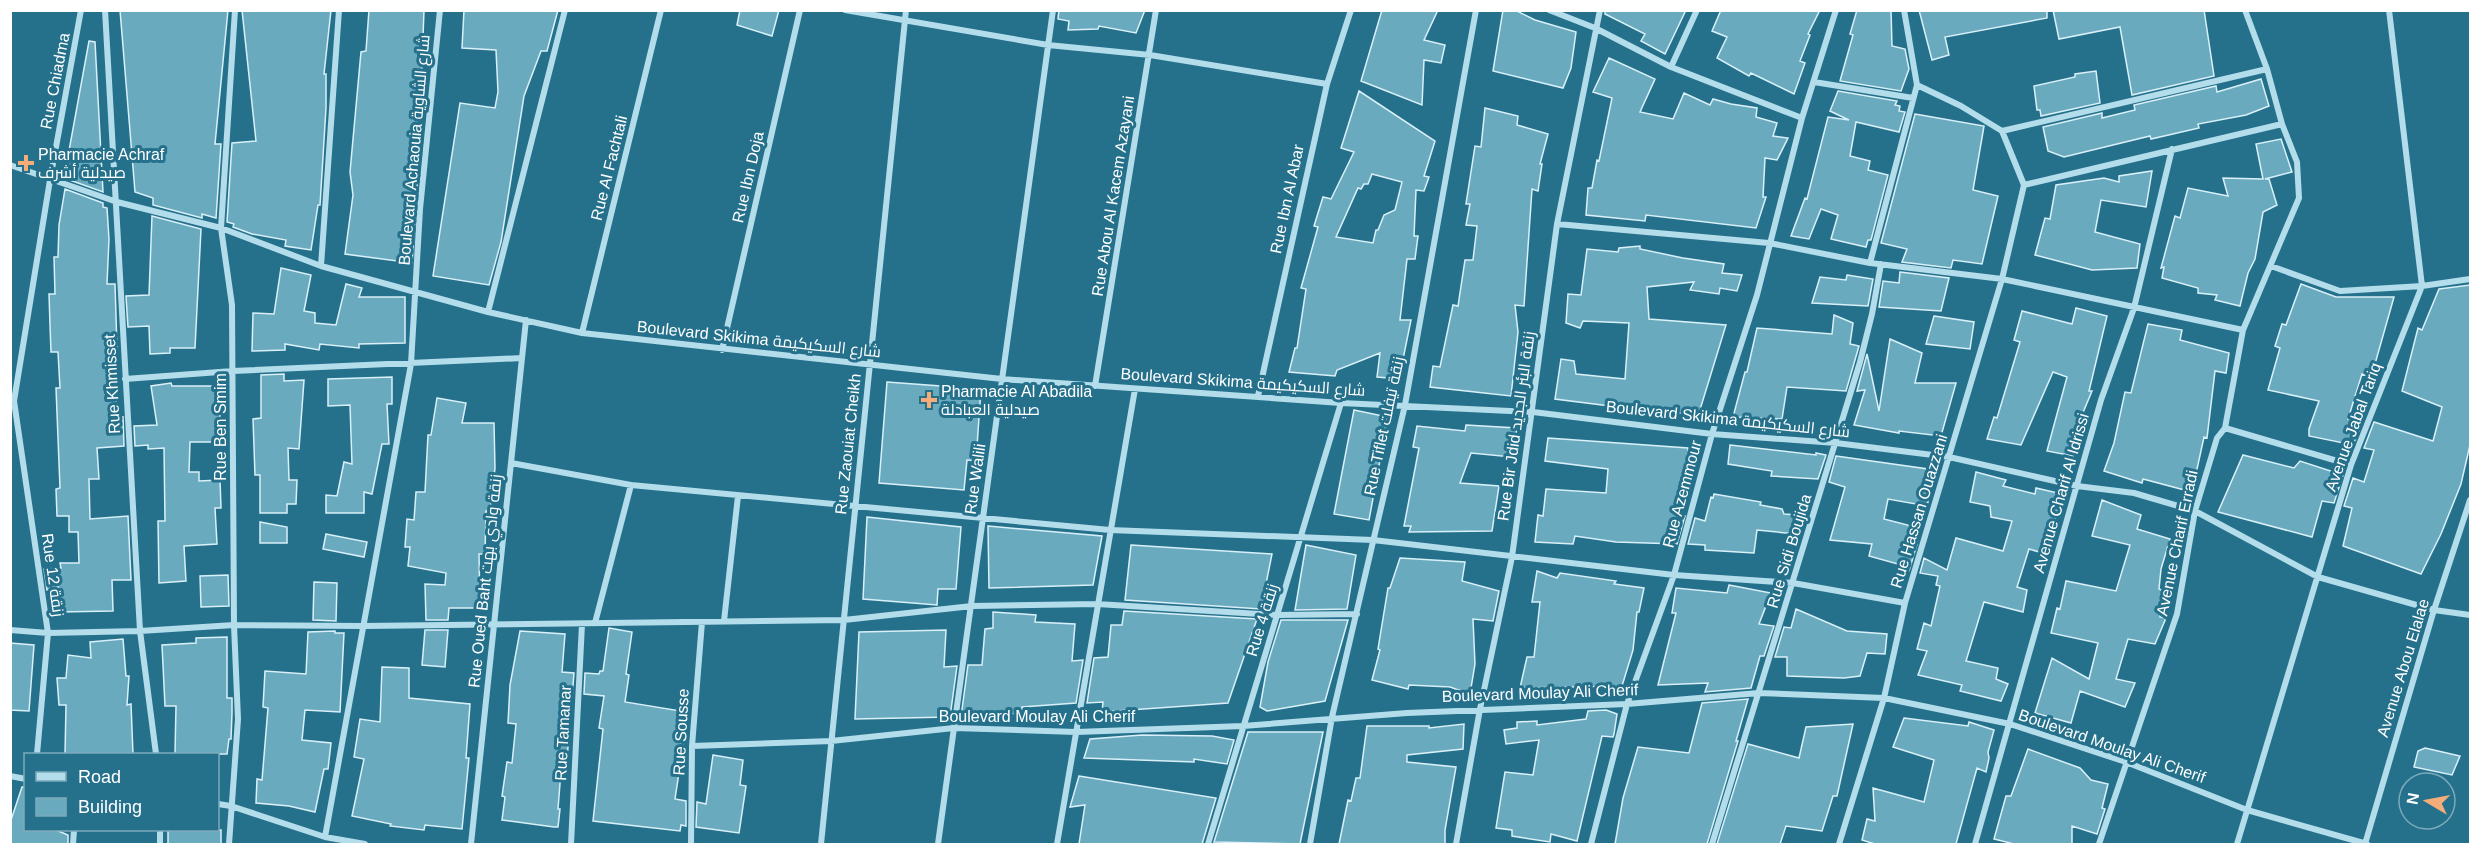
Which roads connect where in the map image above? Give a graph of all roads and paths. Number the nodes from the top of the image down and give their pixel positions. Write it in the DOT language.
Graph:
graph roads {
  1 [pos="81,10"];
  2 [pos="105,10"];
  3 [pos="235,10"];
  4 [pos="339,10"];
  5 [pos="440,10"];
  6 [pos="565,10"];
  7 [pos="661,10"];
  8 [pos="800,10"];
  9 [pos="845,10"];
  10 [pos="906,10"];
  11 [pos="1053,10"];
  12 [pos="1156,10"];
  13 [pos="1351,10"];
  14 [pos="1476,10"];
  15 [pos="1549,10"];
  16 [pos="1600,10"];
  17 [pos="1697,10"];
  18 [pos="1836,10"];
  19 [pos="1904,10"];
  20 [pos="2244,10"];
  21 [pos="2389,10"];
  22 [pos="905,21"];
  23 [pos="1595,28"];
  24 [pos="1048,45"];
  25 [pos="1150,54"];
  26 [pos="1671,67"];
  27 [pos="2267,69"];
  28 [pos="1814,82"];
  29 [pos="1327,84"];
  30 [pos="1917,85"];
  31 [pos="1913,98"];
  32 [pos="1802,118"];
  33 [pos="2282,124"];
  34 [pos="2002,131"];
  35 [pos="2172,149"];
  36 [pos="10,165"];
  37 [pos="50,180"];
  38 [pos="2024,185"];
  39 [pos="117,202"];
  40 [pos="1557,224"];
  41 [pos="221,228"];
  42 [pos="1769,243"];
  43 [pos="1870,263"];
  44 [pos="1881,264"];
  45 [pos="321,266"];
  46 [pos="2271,266"];
  47 [pos="2002,279"];
  48 [pos="2470,279"];
  49 [pos="2422,286"];
  50 [pos="415,291"];
  51 [pos="2133,308"];
  52 [pos="488,312"];
  53 [pos="526,320"];
  54 [pos="2243,330"];
  55 [pos="582,333"];
  56 [pos="722,350"];
  57 [pos="522,358"];
  58 [pos="411,364"];
  59 [pos="869,366"];
  60 [pos="233,371"];
  61 [pos="125,379"];
  62 [pos="1002,379"];
  63 [pos="1095,386"];
  64 [pos="1135,389"];
  65 [pos="1258,396"];
  66 [pos="12,400"];
  67 [pos="1341,404"];
  68 [pos="1405,405"];
  69 [pos="1533,412"];
  70 [pos="2225,428"];
  71 [pos="1712,434"];
  72 [pos="1836,443"];
  73 [pos="1949,457"];
  74 [pos="511,463"];
  75 [pos="2351,465"];
  76 [pos="631,485"];
  77 [pos="2077,486"];
  78 [pos="738,495"];
  79 [pos="2470,500"];
  80 [pos="855,507"];
  81 [pos="2195,511"];
  82 [pos="983,519"];
  83 [pos="1110,530"];
  84 [pos="1302,536"];
  85 [pos="1372,540"];
  86 [pos="1512,557"];
  87 [pos="1674,575"];
  88 [pos="2318,577"];
  89 [pos="1793,583"];
  90 [pos="1905,603"];
  91 [pos="1097,604"];
  92 [pos="972,606"];
  93 [pos="2434,610"];
  94 [pos="1356,614"];
  95 [pos="1277,615"];
  96 [pos="2470,615"];
  97 [pos="724,621"];
  98 [pos="844,621"];
  99 [pos="702,622"];
  100 [pos="582,624"];
  101 [pos="595,624"];
  102 [pos="234,625"];
  103 [pos="494,625"];
  104 [pos="364,626"];
  105 [pos="10,630"];
  106 [pos="140,631"];
  107 [pos="48,633"];
  108 [pos="1759,693"];
  109 [pos="1884,698"];
  110 [pos="1627,704"];
  111 [pos="1480,709"];
  112 [pos="1332,717"];
  113 [pos="2010,724"];
  114 [pos="1243,726"];
  115 [pos="954,728"];
  116 [pos="1076,732"];
  117 [pos="831,741"];
  118 [pos="692,746"];
  119 [pos="37,753"];
  120 [pos="156,753"];
  121 [pos="2126,762"];
  122 [pos="219,804"];
  123 [pos="231,806"];
  124 [pos="2247,810"];
  125 [pos="326,837"];
  126 [pos="229,844"];
  127 [pos="364,844"];
  128 [pos="471,844"];
  129 [pos="571,844"];
  130 [pos="691,844"];
  131 [pos="821,844"];
  132 [pos="938,844"];
  133 [pos="1057,844"];
  134 [pos="1208,844"];
  135 [pos="1310,844"];
  136 [pos="1456,844"];
  137 [pos="1591,844"];
  138 [pos="1712,844"];
  139 [pos="1839,844"];
  140 [pos="1975,844"];
  141 [pos="2099,844"];
  142 [pos="2237,844"];
  143 [pos="2366,844"];
  1 -- 37 [label="street, Rue Chiadma"];
  2 -- 39 [label="street, Rue Khmisset"];
  3 -- 41 [label="street, Rue Ben Smim"];
  4 -- 45 [label="street"];
  5 -- 50 [label="street, Boulevard Achaouia شارع الشاوية"];
  6 -- 52 [label="street"];
  7 -- 55 [label="street, Rue Al Fachtali"];
  8 -- 56 [label="street, Rue Ibn Doja"];
  9 -- 22 [label="street"];
  10 -- 22 [label="street, Rue Zaouiat Cheikh"];
  11 -- 24 [label="street, Rue Walili"];
  12 -- 25 [label="street, Rue Abou Al Kacem Azayani"];
  13 -- 29 [label="street, Rue Ibn Al Abar"];
  14 -- 68 [label="street, Rue Tiflet زنقة تيفلت"];
  15 -- 23 [label="street"];
  16 -- 23 [label="street, Rue Bir Jdid زنقة البئر الجديد"];
  17 -- 26 [label="street"];
  18 -- 28 [label="street, Rue Azemmour"];
  19 -- 30 [label="street"];
  20 -- 27 [label="street, Avenue Charif Erradi"];
  21 -- 49 [label="street, Avenue Jabal Tariq"];
  22 -- 24 [label="street"];
  22 -- 59 [label="street, Rue Zaouiat Cheikh"];
  23 -- 26 [label="street"];
  23 -- 40 [label="street, Rue Bir Jdid زنقة البئر الجديد"];
  24 -- 25 [label="street"];
  24 -- 62 [label="street, Rue Walili"];
  25 -- 29 [label="street"];
  25 -- 63 [label="street, Rue Abou Al Kacem Azayani"];
  26 -- 32 [label="street"];
  27 -- 33 [label="street, Avenue Charif Erradi"];
  27 -- 34 [label="street"];
  28 -- 31 [label="street"];
  28 -- 32 [label="street, Rue Azemmour"];
  29 -- 65 [label="street, Rue Ibn Al Abar"];
  30 -- 31 [label="street"];
  30 -- 34 [label="street"];
  31 -- 43 [label="street"];
  32 -- 42 [label="street, Rue Azemmour"];
  33 -- 35 [label="street"];
  33 -- 46 [label="street, Avenue Charif Erradi"];
  34 -- 38 [label="street"];
  35 -- 38 [label="street"];
  35 -- 51 [label="street, Avenue Charif Al Idrissi"];
  36 -- 37 [label="street, Boulevard Skikima شارع السكيكيمة"];
  37 -- 39 [label="street, Boulevard Skikima شارع السكيكيمة"];
  37 -- 66 [label="street, Rue Chiadma"];
  38 -- 47 [label="street, Rue Hassan Ouazzani"];
  39 -- 41 [label="street, Boulevard Skikima شارع السكيكيمة"];
  39 -- 61 [label="street, Rue Khmisset"];
  40 -- 42 [label="street"];
  40 -- 69 [label="street, Rue Bir Jdid زنقة البئر الجديد"];
  41 -- 45 [label="street, Boulevard Skikima شارع السكيكيمة"];
  41 -- 60 [label="street, Rue Ben Smim"];
  42 -- 43 [label="street"];
  42 -- 71 [label="street, Rue Azemmour"];
  43 -- 44 [label="street"];
  44 -- 47 [label="street"];
  44 -- 72 [label="street, Rue Sidi Boujida"];
  45 -- 50 [label="street, Boulevard Skikima شارع السكيكيمة"];
  46 -- 49 [label="street"];
  46 -- 54 [label="street, Avenue Charif Erradi"];
  47 -- 51 [label="street"];
  47 -- 73 [label="street, Rue Hassan Ouazzani"];
  48 -- 49 [label="street"];
  49 -- 75 [label="street, Avenue Jabal Tariq"];
  50 -- 52 [label="street, Boulevard Skikima شارع السكيكيمة"];
  50 -- 58 [label="street, Boulevard Achaouia شارع الشاوية"];
  51 -- 54 [label="street"];
  51 -- 77 [label="street, Avenue Charif Al Idrissi"];
  52 -- 53 [label="street, Boulevard Skikima شارع السكيكيمة"];
  53 -- 55 [label="street, Boulevard Skikima شارع السكيكيمة"];
  53 -- 57 [label="street, Rue Oued Baht زنقة وادي بهت"];
  54 -- 70 [label="street, Avenue Charif Erradi"];
  55 -- 56 [label="street, Boulevard Skikima شارع السكيكيمة"];
  56 -- 59 [label="street, Boulevard Skikima شارع السكيكيمة"];
  57 -- 58 [label="street"];
  57 -- 74 [label="street, Rue Oued Baht زنقة وادي بهت"];
  58 -- 60 [label="street"];
  58 -- 104 [label="street, Boulevard Achaouia شارع الشاوية"];
  59 -- 62 [label="street, Boulevard Skikima شارع السكيكيمة"];
  59 -- 80 [label="street, Rue Zaouiat Cheikh"];
  60 -- 61 [label="street"];
  60 -- 102 [label="street, Rue Ben Smim"];
  61 -- 106 [label="street, Rue Khmisset"];
  62 -- 63 [label="street, Boulevard Skikima شارع السكيكيمة"];
  62 -- 82 [label="street, Rue Walili"];
  63 -- 64 [label="street, Boulevard Skikima شارع السكيكيمة"];
  64 -- 65 [label="street, Boulevard Skikima شارع السكيكيمة"];
  64 -- 83 [label="street"];
  65 -- 67 [label="street, Boulevard Skikima شارع السكيكيمة"];
  66 -- 107 [label="street, Rue 12 زنقة"];
  67 -- 68 [label="street, Boulevard Skikima شارع السكيكيمة"];
  67 -- 84 [label="street, Rue 4 زنقة"];
  68 -- 69 [label="street, Boulevard Skikima شارع السكيكيمة"];
  68 -- 85 [label="street, Rue Tiflet زنقة تيفلت"];
  69 -- 71 [label="street, Boulevard Skikima شارع السكيكيمة"];
  69 -- 86 [label="street, Rue Bir Jdid زنقة البئر الجديد"];
  70 -- 75 [label="street"];
  70 -- 81 [label="street, Avenue Charif Erradi"];
  71 -- 72 [label="street, Boulevard Skikima شارع السكيكيمة"];
  71 -- 87 [label="street, Rue Azemmour"];
  72 -- 73 [label="street, Boulevard Skikima شارع السكيكيمة"];
  72 -- 89 [label="street, Rue Sidi Boujida"];
  73 -- 77 [label="street, Boulevard Skikima شارع السكيكيمة"];
  73 -- 90 [label="street, Rue Hassan Ouazzani"];
  74 -- 76 [label="street"];
  74 -- 103 [label="street, Rue Oued Baht زنقة وادي بهت"];
  75 -- 88 [label="street, Avenue Jabal Tariq"];
  76 -- 78 [label="street"];
  76 -- 101 [label="street"];
  77 -- 81 [label="street, Boulevard Skikima شارع السكيكيمة"];
  77 -- 113 [label="street, Avenue Charif Al Idrissi"];
  78 -- 80 [label="street"];
  78 -- 97 [label="street"];
  79 -- 93 [label="street, Avenue Abou Elalae"];
  80 -- 82 [label="street"];
  80 -- 98 [label="street, Rue Zaouiat Cheikh"];
  81 -- 88 [label="street, Boulevard Skikima شارع السكيكيمة"];
  81 -- 121 [label="street, Avenue Charif Erradi"];
  82 -- 83 [label="street"];
  82 -- 92 [label="street, Rue Walili"];
  83 -- 84 [label="street"];
  83 -- 91 [label="street"];
  84 -- 85 [label="street"];
  84 -- 95 [label="street, Rue 4 زنقة"];
  85 -- 86 [label="street"];
  85 -- 94 [label="street, Rue Tiflet زنقة تيفلت"];
  86 -- 87 [label="street"];
  86 -- 111 [label="street, Rue Bir Jdid زنقة البئر الجديد"];
  87 -- 89 [label="street"];
  87 -- 110 [label="street, Rue Azemmour"];
  88 -- 93 [label="street, Boulevard Skikima شارع السكيكيمة"];
  88 -- 124 [label="street, Avenue Jabal Tariq"];
  89 -- 90 [label="street"];
  89 -- 108 [label="street, Rue Sidi Boujida"];
  90 -- 109 [label="street, Rue Hassan Ouazzani"];
  91 -- 92 [label="street"];
  91 -- 95 [label="street"];
  91 -- 116 [label="street"];
  92 -- 98 [label="street"];
  92 -- 115 [label="street, Rue Walili"];
  93 -- 96 [label="street, Boulevard Skikima شارع السكيكيمة"];
  93 -- 143 [label="street, Avenue Abou Elalae"];
  94 -- 95 [label="street"];
  94 -- 112 [label="street, Rue Tiflet زنقة تيفلت"];
  95 -- 114 [label="street, Rue 4 زنقة"];
  97 -- 98 [label="street"];
  97 -- 99 [label="street"];
  98 -- 117 [label="street, Rue Zaouiat Cheikh"];
  99 -- 101 [label="street"];
  99 -- 118 [label="street, Rue Sousse"];
  100 -- 101 [label="street"];
  100 -- 103 [label="street"];
  100 -- 129 [label="street, Rue Tamanar"];
  102 -- 104 [label="street"];
  102 -- 106 [label="street"];
  102 -- 123 [label="street, Rue Ben Smim"];
  103 -- 104 [label="street"];
  103 -- 128 [label="street, Rue Oued Baht زنقة وادي بهت"];
  104 -- 125 [label="street, Boulevard Achaouia شارع الشاوية"];
  105 -- 107 [label="street"];
  106 -- 107 [label="street"];
  106 -- 120 [label="street, Rue Khmisset"];
  107 -- 119 [label="street, Rue 12 زنقة"];
  108 -- 109 [label="street, Boulevard Moulay Ali Cherif"];
  108 -- 110 [label="street, Boulevard Moulay Ali Cherif"];
  108 -- 138 [label="street, Rue Sidi Boujida"];
  109 -- 113 [label="street, Boulevard Moulay Ali Cherif"];
  109 -- 139 [label="street, Rue Hassan Ouazzani"];
  110 -- 111 [label="street, Boulevard Moulay Ali Cherif"];
  110 -- 137 [label="street, Rue Azemmour"];
  111 -- 112 [label="street, Boulevard Moulay Ali Cherif"];
  111 -- 136 [label="street, Rue Bir Jdid زنقة البئر الجديد"];
  112 -- 114 [label="street, Boulevard Moulay Ali Cherif"];
  112 -- 135 [label="street, Rue Tiflet زنقة تيفلت"];
  113 -- 121 [label="street, Boulevard Moulay Ali Cherif"];
  113 -- 140 [label="street, Avenue Charif Al Idrissi"];
  114 -- 116 [label="street, Boulevard Moulay Ali Cherif"];
  114 -- 134 [label="street, Rue 4 زنقة"];
  115 -- 116 [label="street, Boulevard Moulay Ali Cherif"];
  115 -- 117 [label="street, Boulevard Moulay Ali Cherif"];
  115 -- 132 [label="street, Rue Walili"];
  116 -- 133 [label="street"];
  117 -- 118 [label="street, Boulevard Moulay Ali Cherif"];
  117 -- 131 [label="street, Rue Zaouiat Cheikh"];
  118 -- 130 [label="street, Rue Sousse"];
  121 -- 124 [label="street, Boulevard Moulay Ali Cherif"];
  121 -- 141 [label="street, Avenue Charif Erradi"];
  122 -- 123 [label="street"];
  123 -- 125 [label="street"];
  123 -- 126 [label="street, Rue Ben Smim"];
  124 -- 142 [label="street, Avenue Jabal Tariq"];
  124 -- 143 [label="street, Boulevard Moulay Ali Cherif"];
  125 -- 127 [label="street"];
}
